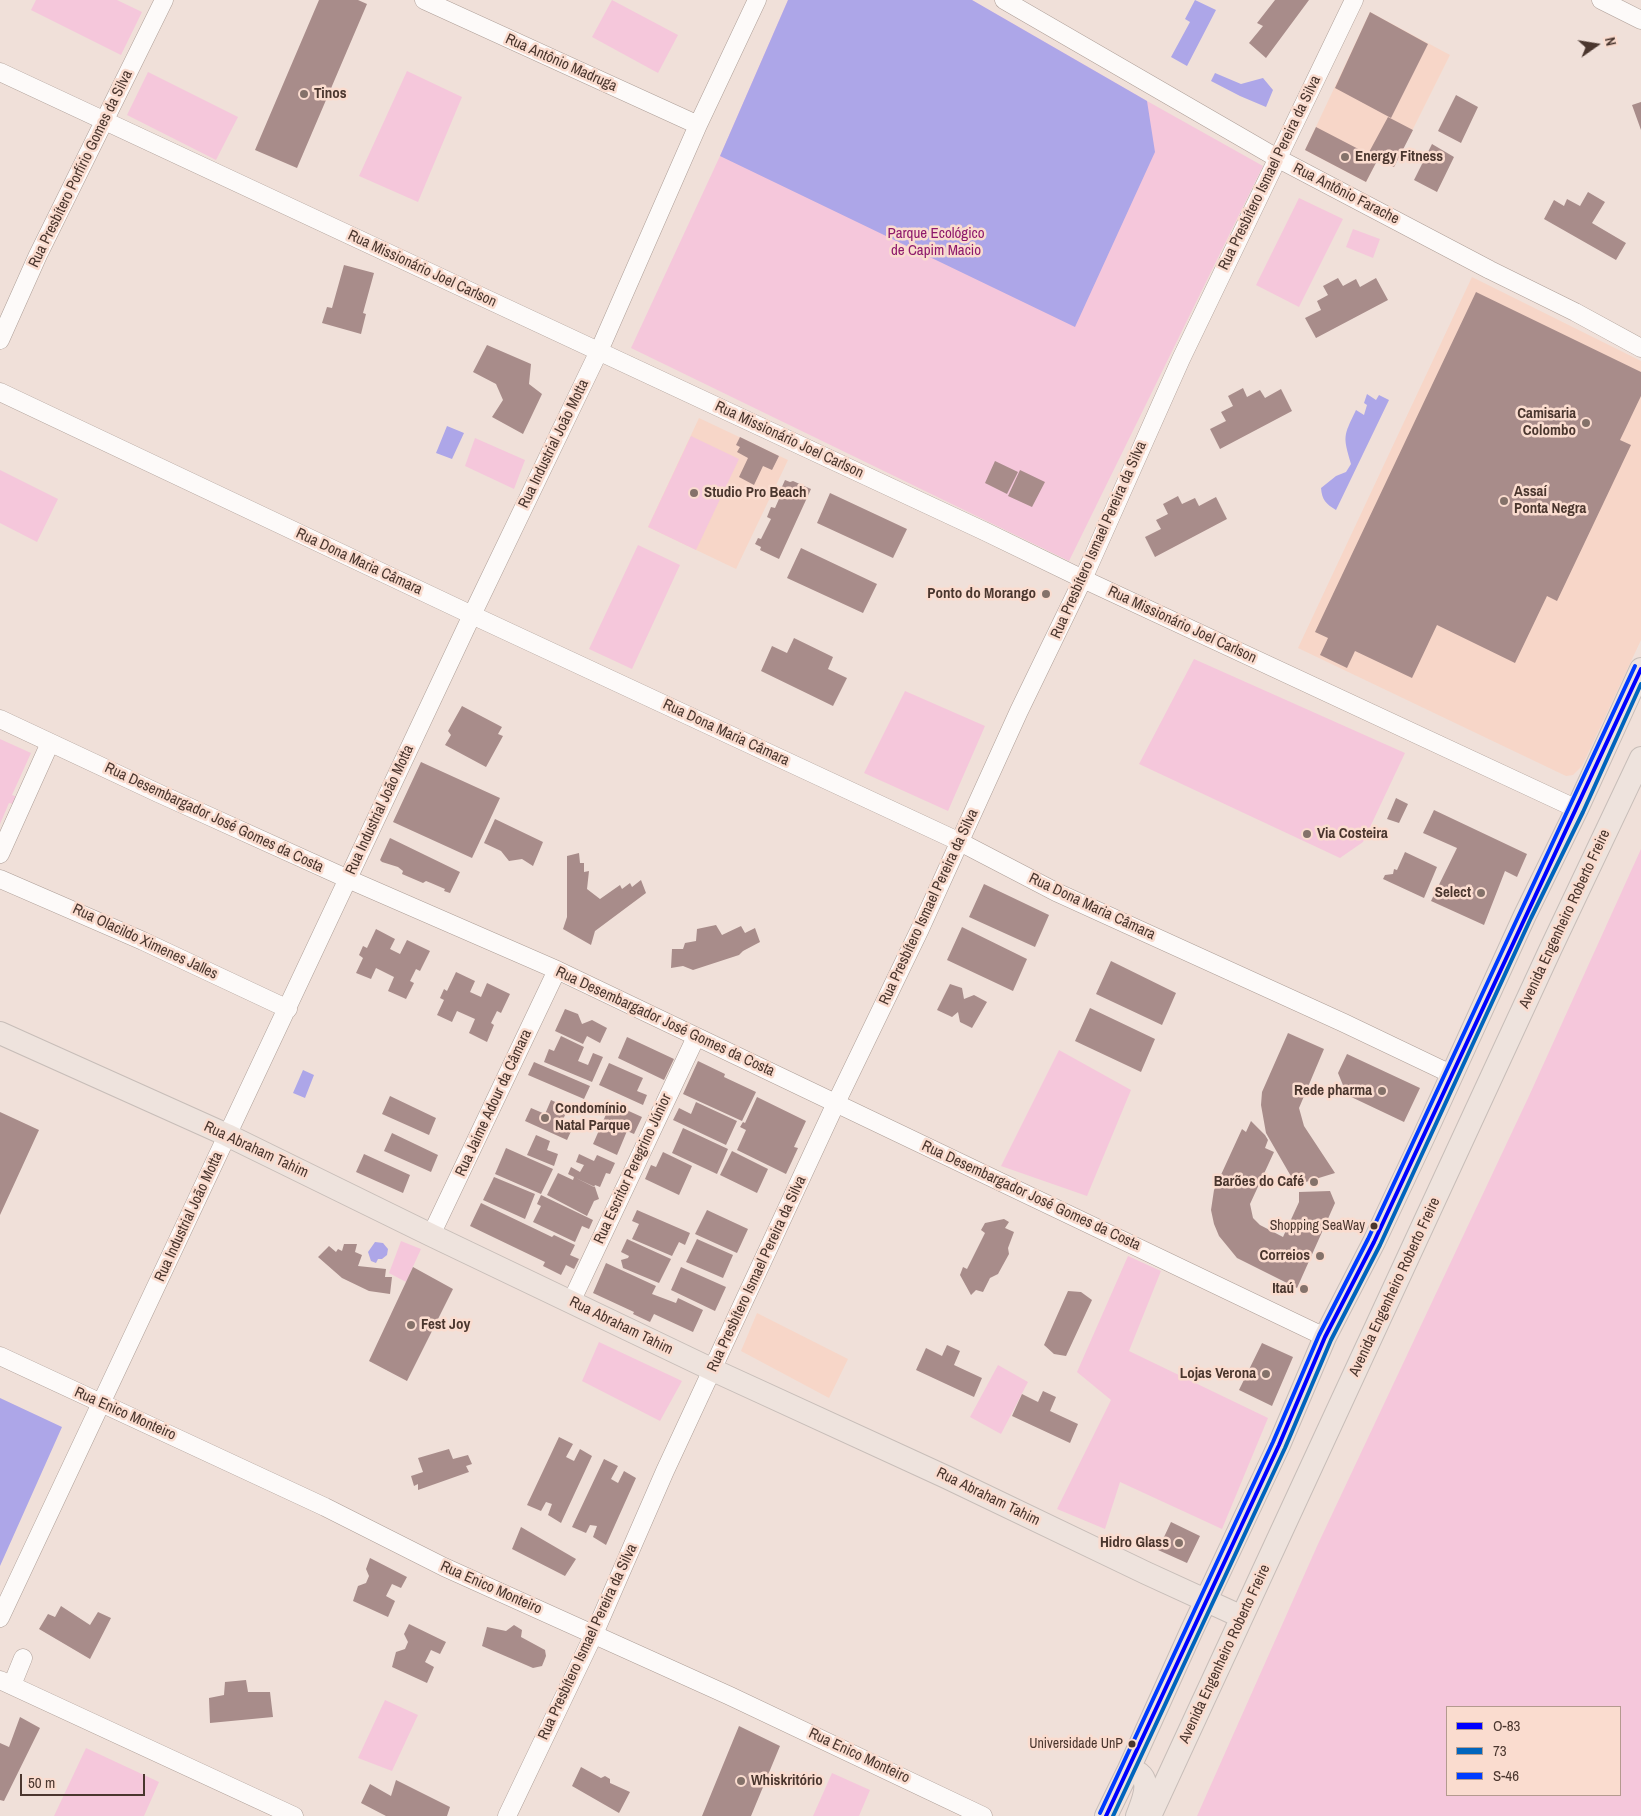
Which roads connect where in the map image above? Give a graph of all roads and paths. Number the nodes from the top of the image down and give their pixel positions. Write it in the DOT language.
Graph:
graph roads {
  1 [pos="164,0"];
  2 [pos="424,0"];
  3 [pos="757,0"];
  4 [pos="1004,0"];
  5 [pos="1354,0"];
  6 [pos="1601,0"];
  7 [pos="1641,20"];
  8 [pos="0,72"];
  9 [pos="104,121"];
  10 [pos="698,125"];
  11 [pos="1277,158"];
  12 [pos="0,340"];
  13 [pos="1641,348"];
  14 [pos="599,351"];
  15 [pos="0,392"];
  16 [pos="1083,579"];
  17 [pos="472,615"];
  18 [pos="1641,669"];
  19 [pos="0,719"];
  20 [pos="50,743"];
  21 [pos="1641,758"];
  22 [pos="1576,809"];
  23 [pos="960,842"];
  24 [pos="0,854"];
  25 [pos="0,879"];
  26 [pos="348,879"];
  27 [pos="557,970"];
  28 [pos="288,1009"];
  29 [pos="0,1033"];
  30 [pos="696,1037"];
  31 [pos="1452,1075"];
  32 [pos="836,1103"];
  33 [pos="227,1135"];
  34 [pos="431,1235"];
  35 [pos="571,1302"];
  36 [pos="1324,1338"];
  37 [pos="0,1356"];
  38 [pos="713,1370"];
  39 [pos="101,1403"];
  40 [pos="1206,1600"];
  41 [pos="1242,1617"];
  42 [pos="0,1618"];
  43 [pos="594,1634"];
  44 [pos="23,1658"];
  45 [pos="6,1683"];
  46 [pos="1129,1769"];
  47 [pos="294,1816"];
  48 [pos="507,1816"];
  49 [pos="983,1816"];
  50 [pos="1106,1816"];
  51 [pos="1137,1816"];
  52 [pos="1150,1816"];
  1 -- 9 [label="street, Rua Presbítero Porfírio Gomes da Silva"];
  2 -- 10 [label="street, Rua Antônio Madruga"];
  3 -- 10 [label="street, Rua Industrial João Motta"];
  4 -- 11 [label="street, Rua Antônio Farache"];
  5 -- 11 [label="street, Rua Presbítero Ismael Pereira da Silva"];
  6 -- 7 [label="street"];
  8 -- 9 [label="street, Rua Missionário Joel Carlson"];
  9 -- 12 [label="street, Rua Presbítero Porfírio Gomes da Silva"];
  9 -- 14 [label="street, Rua Missionário Joel Carlson"];
  10 -- 14 [label="street, Rua Industrial João Motta"];
  11 -- 13 [label="street, Rua Antônio Farache"];
  11 -- 16 [label="street, Rua Presbítero Ismael Pereira da Silva"];
  14 -- 16 [label="street, Rua Missionário Joel Carlson"];
  14 -- 17 [label="street, Rua Industrial João Motta"];
  15 -- 17 [label="street, Rua Dona Maria Câmara"];
  16 -- 22 [label="street, Rua Missionário Joel Carlson"];
  16 -- 23 [label="street, Rua Presbítero Ismael Pereira da Silva"];
  17 -- 23 [label="street, Rua Dona Maria Câmara"];
  17 -- 26 [label="street, Rua Industrial João Motta"];
  18 -- 22 [label="main road"];
  19 -- 20 [label="street, Rua Desembargador José Gomes da Costa"];
  20 -- 24 [label="street"];
  20 -- 26 [label="street, Rua Desembargador José Gomes da Costa"];
  21 -- 41 [label="main road, Avenida Engenheiro Roberto Freire"];
  22 -- 31 [label="main road"];
  23 -- 31 [label="street, Rua Dona Maria Câmara"];
  23 -- 32 [label="street, Rua Presbítero Ismael Pereira da Silva"];
  25 -- 28 [label="street, Rua Olacildo Ximenes Jalles"];
  26 -- 27 [label="street, Rua Desembargador José Gomes da Costa"];
  26 -- 28 [label="street, Rua Industrial João Motta"];
  27 -- 30 [label="street, Rua Desembargador José Gomes da Costa"];
  27 -- 34 [label="street, Rua Jaime Adour da Câmara"];
  28 -- 33 [label="street, Rua Industrial João Motta"];
  29 -- 33 [label="main road, Rua Abraham Tahim"];
  30 -- 32 [label="street, Rua Desembargador José Gomes da Costa"];
  30 -- 35 [label="street, Rua Escritor Peregrino Júnior"];
  31 -- 36 [label="main road"];
  32 -- 36 [label="street, Rua Desembargador José Gomes da Costa"];
  32 -- 38 [label="street, Rua Presbítero Ismael Pereira da Silva"];
  33 -- 34 [label="main road, Rua Abraham Tahim"];
  33 -- 39 [label="street, Rua Industrial João Motta"];
  34 -- 35 [label="main road, Rua Abraham Tahim"];
  35 -- 38 [label="main road, Rua Abraham Tahim"];
  36 -- 40 [label="main road"];
  37 -- 39 [label="street, Rua Enico Monteiro"];
  38 -- 40 [label="main road, Rua Abraham Tahim"];
  38 -- 43 [label="street, Rua Presbítero Ismael Pereira da Silva"];
  39 -- 42 [label="street, Rua Industrial João Motta"];
  39 -- 43 [label="street, Rua Enico Monteiro"];
  40 -- 41 [label="main road, Rua Abraham Tahim"];
  40 -- 46 [label="main road"];
  41 -- 52 [label="main road, Avenida Engenheiro Roberto Freire"];
  43 -- 48 [label="street, Rua Presbítero Ismael Pereira da Silva"];
  43 -- 49 [label="street, Rua Enico Monteiro"];
  44 -- 45 [label="street"];
  45 -- 47 [label="street"];
  46 -- 50 [label="main road"];
  46 -- 51 [label="main road"];
}
